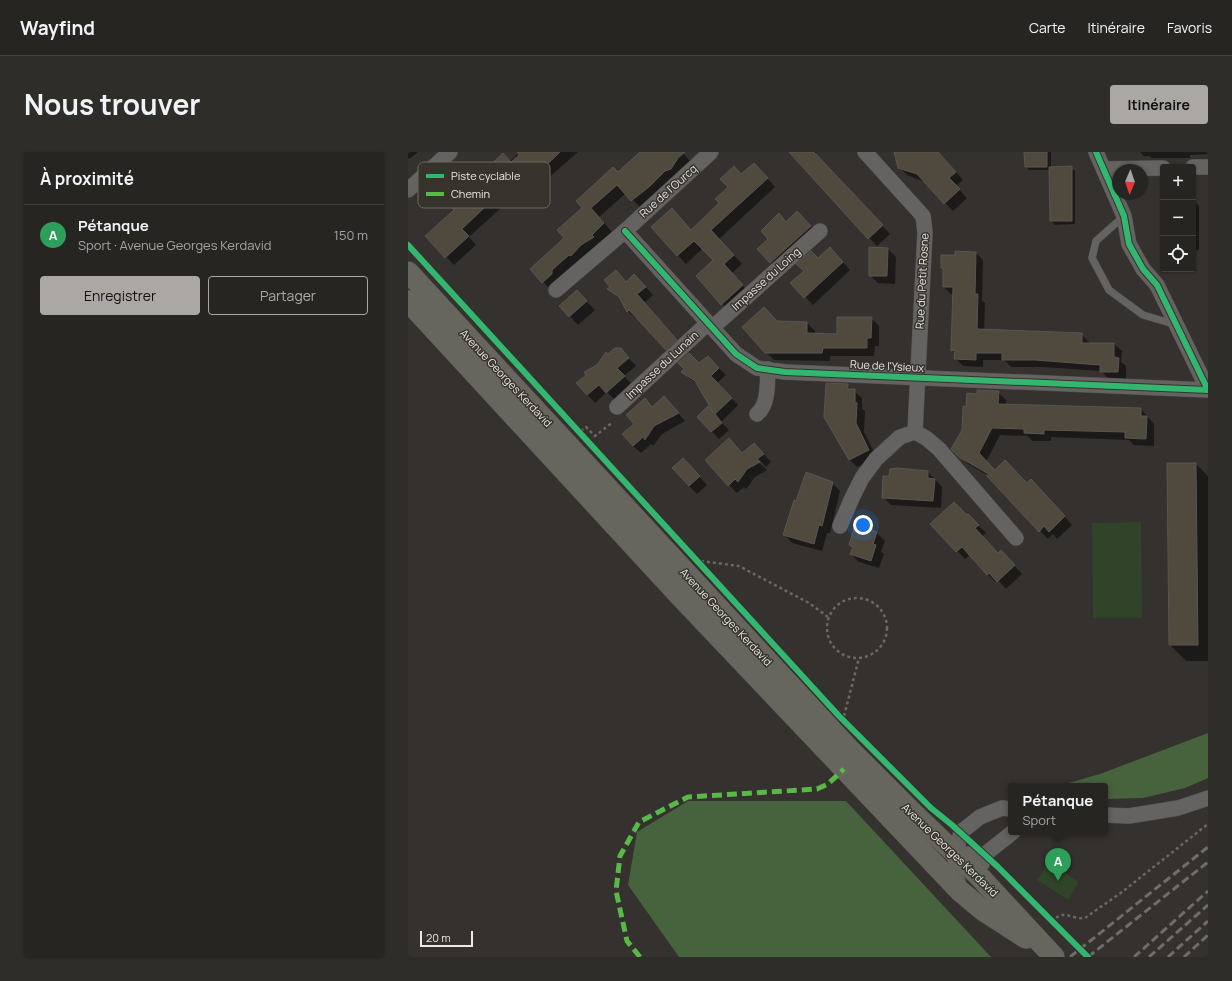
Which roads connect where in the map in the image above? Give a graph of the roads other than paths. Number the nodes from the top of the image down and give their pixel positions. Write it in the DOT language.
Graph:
graph roads {
  1 [pos="450,152"];
  2 [pos="711,152"];
  3 [pos="865,152"];
  4 [pos="1096,152"];
  5 [pos="439,162"];
  6 [pos="1196,167"];
  7 [pos="1208,167"];
  8 [pos="1104,168"];
  9 [pos="1160,168"];
  10 [pos="418,181"];
  11 [pos="408,190"];
  12 [pos="1124,216"];
  13 [pos="625,231"];
  14 [pos="820,231"];
  15 [pos="408,272"];
  16 [pos="556,290"];
  17 [pos="408,301"];
  18 [pos="1176,324"];
  19 [pos="710,326"];
  20 [pos="768,370"];
  21 [pos="917,378"];
  22 [pos="1208,390"];
  23 [pos="617,407"];
  24 [pos="757,414"];
  25 [pos="915,432"];
  26 [pos="840,526"];
  27 [pos="1016,538"];
  28 [pos="1208,798"];
  29 [pos="1008,809"];
  30 [pos="1108,815"];
  31 [pos="899,829"];
  32 [pos="1009,835"];
  33 [pos="956,853"];
  34 [pos="984,855"];
  35 [pos="979,876"];
  36 [pos="960,892"];
  37 [pos="1053,955"];
  1 -- 5 [label="street"];
  2 -- 13 [label="street, Rue de l'Ourcq"];
  3 -- 21 [label="street, Rue du Petit Rosne"];
  4 -- 8 [label="street"];
  6 -- 7 [label="street"];
  8 -- 9 [label="street"];
  8 -- 12 [label="street"];
  10 -- 11 [label="street"];
  12 -- 18 [label="street"];
  12 -- 18 [label="lane"];
  13 -- 16 [label="street, Rue de l'Ourcq"];
  13 -- 19 [label="street, Rue de l'Ysieux"];
  14 -- 19 [label="street, Impasse du Loing"];
  15 -- 33 [label="main road, Avenue Georges Kerdavid"];
  17 -- 31 [label="main road, Avenue Georges Kerdavid"];
  18 -- 22 [label="street"];
  19 -- 20 [label="street, Rue de l'Ysieux"];
  19 -- 23 [label="street, Impasse du Lunain"];
  20 -- 21 [label="street, Rue de l'Ysieux"];
  20 -- 24 [label="street"];
  21 -- 22 [label="street, Rue de l'Ysieux"];
  21 -- 25 [label="street, Rue du Petit Rosne"];
  25 -- 26 [label="street"];
  25 -- 27 [label="street"];
  28 -- 30 [label="street"];
  29 -- 33 [label="street"];
  31 -- 33 [label="street"];
  31 -- 36 [label="main road, Avenue Georges Kerdavid"];
  32 -- 34 [label="street"];
  33 -- 34 [label="street"];
  33 -- 35 [label="main road, Avenue Georges Kerdavid"];
  33 -- 36 [label="street"];
  34 -- 35 [label="street"];
  35 -- 37 [label="main road, Avenue Georges Kerdavid"];
  36 -- 37 [label="main road, Avenue Georges Kerdavid"];
}
